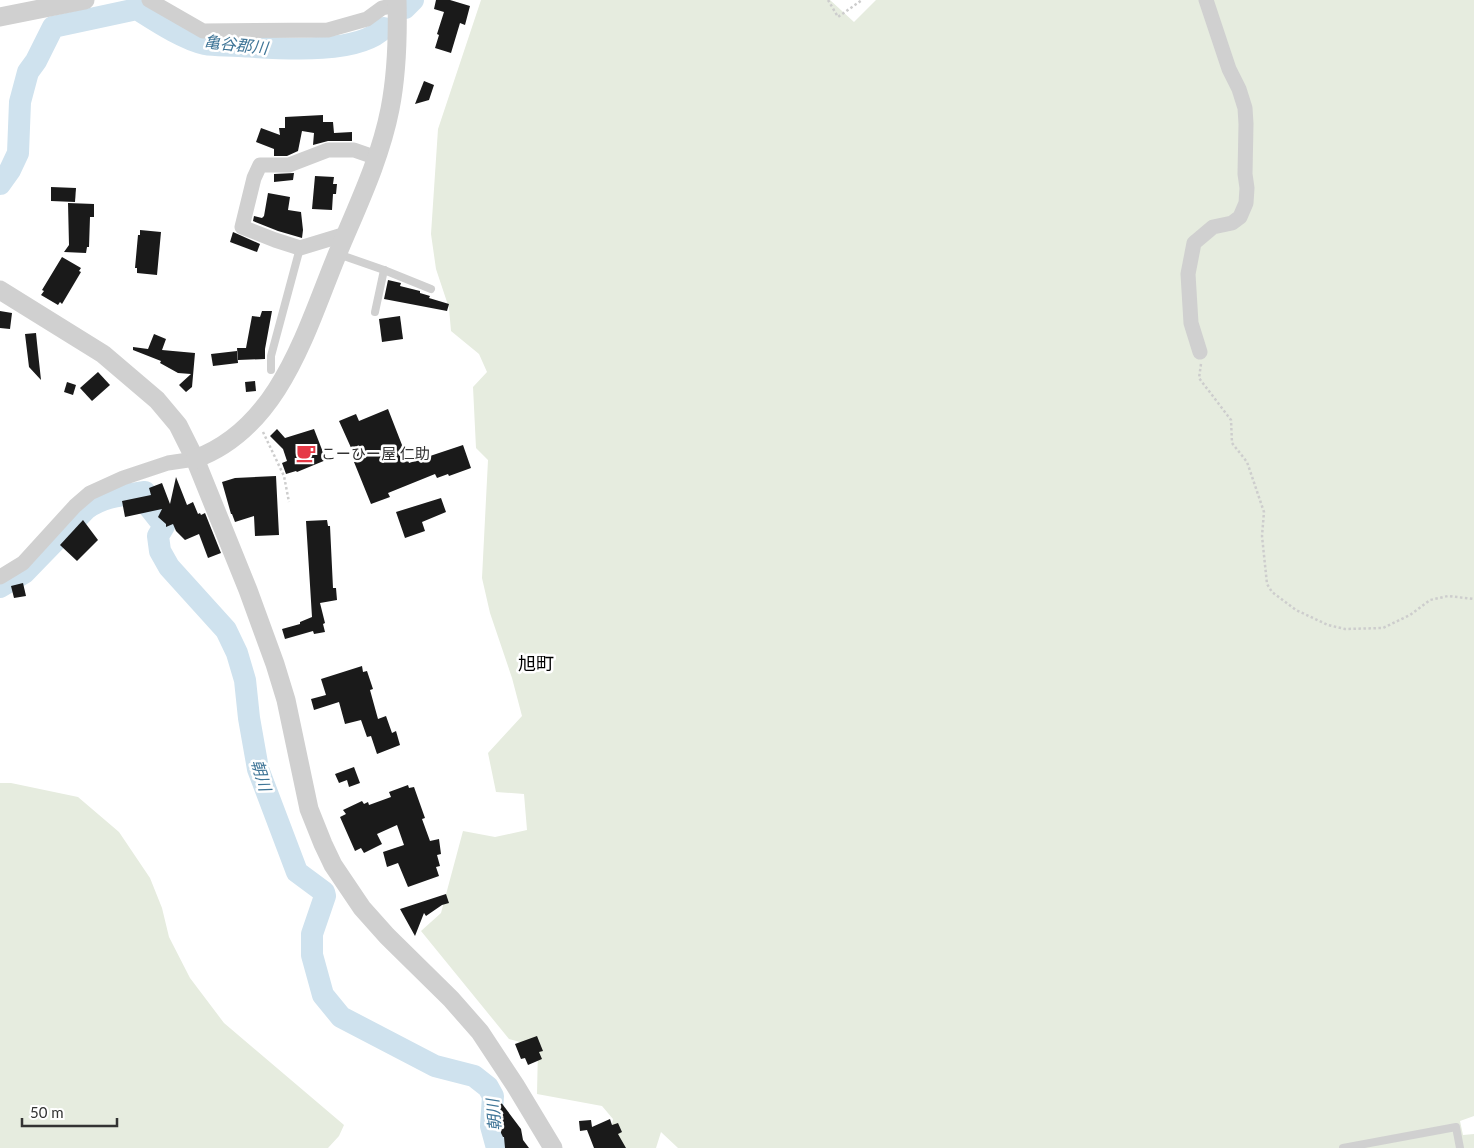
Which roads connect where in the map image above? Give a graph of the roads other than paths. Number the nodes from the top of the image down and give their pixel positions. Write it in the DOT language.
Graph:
graph roads {
  1 [pos="85,0"];
  2 [pos="149,0"];
  3 [pos="1206,0"];
  4 [pos="397,2"];
  5 [pos="0,17"];
  6 [pos="377,158"];
  7 [pos="346,234"];
  8 [pos="300,248"];
  9 [pos="338,254"];
  10 [pos="384,270"];
  11 [pos="431,289"];
  12 [pos="0,290"];
  13 [pos="374,312"];
  14 [pos="1200,352"];
  15 [pos="271,370"];
  16 [pos="195,459"];
  17 [pos="0,577"];
  18 [pos="553,1148"];
  19 [pos="1343,1148"];
  20 [pos="1460,1148"];
  1 -- 5 [label="street"];
  2 -- 4 [label="street"];
  3 -- 14 [label="street"];
  4 -- 6 [label="street"];
  6 -- 7 [label="street"];
  6 -- 8 [label="street"];
  7 -- 8 [label="street"];
  7 -- 9 [label="street"];
  8 -- 15 [label="lane"];
  9 -- 10 [label="lane"];
  9 -- 16 [label="street"];
  10 -- 11 [label="lane"];
  10 -- 13 [label="lane"];
  12 -- 16 [label="street"];
  16 -- 17 [label="street"];
  16 -- 18 [label="street"];
  19 -- 20 [label="lane"];
}
